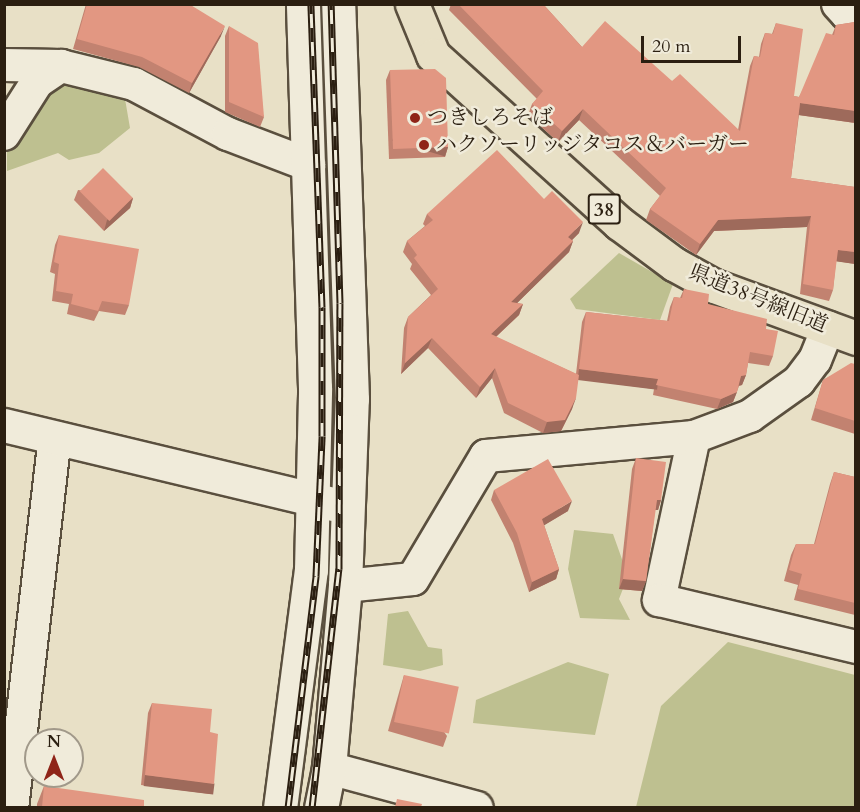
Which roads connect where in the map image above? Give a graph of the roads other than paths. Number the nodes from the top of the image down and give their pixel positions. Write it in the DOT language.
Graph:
graph roads {
  1 [pos="303,4"];
  2 [pos="338,4"];
  3 [pos="412,4"];
  4 [pos="838,4"];
  5 [pos="855,15"];
  6 [pos="4,65"];
  7 [pos="61,66"];
  8 [pos="4,134"];
  9 [pos="309,165"];
  10 [pos="842,333"];
  11 [pos="4,424"];
  12 [pos="55,437"];
  13 [pos="694,437"];
  14 [pos="313,499"];
  15 [pos="348,507"];
  16 [pos="345,586"];
  17 [pos="855,647"];
  18 [pos="329,768"];
  19 [pos="12,807"];
  20 [pos="280,807"];
  21 [pos="321,807"];
  22 [pos="477,807"];
  1 -- 9 [label="street"];
  2 -- 15 [label="street"];
  3 -- 10 [label="main road, 県道38号線旧道 / 38"];
  4 -- 5 [label="street"];
  6 -- 7 [label="street"];
  7 -- 8 [label="street"];
  7 -- 9 [label="street"];
  9 -- 14 [label="street"];
  10 -- 13 [label="street"];
  11 -- 12 [label="street"];
  12 -- 14 [label="street"];
  12 -- 19 [label="street"];
  13 -- 16 [label="street"];
  13 -- 17 [label="street"];
  14 -- 15 [label="street"];
  14 -- 20 [label="street"];
  15 -- 16 [label="street"];
  16 -- 18 [label="street"];
  18 -- 21 [label="street"];
  18 -- 22 [label="street"];
}
